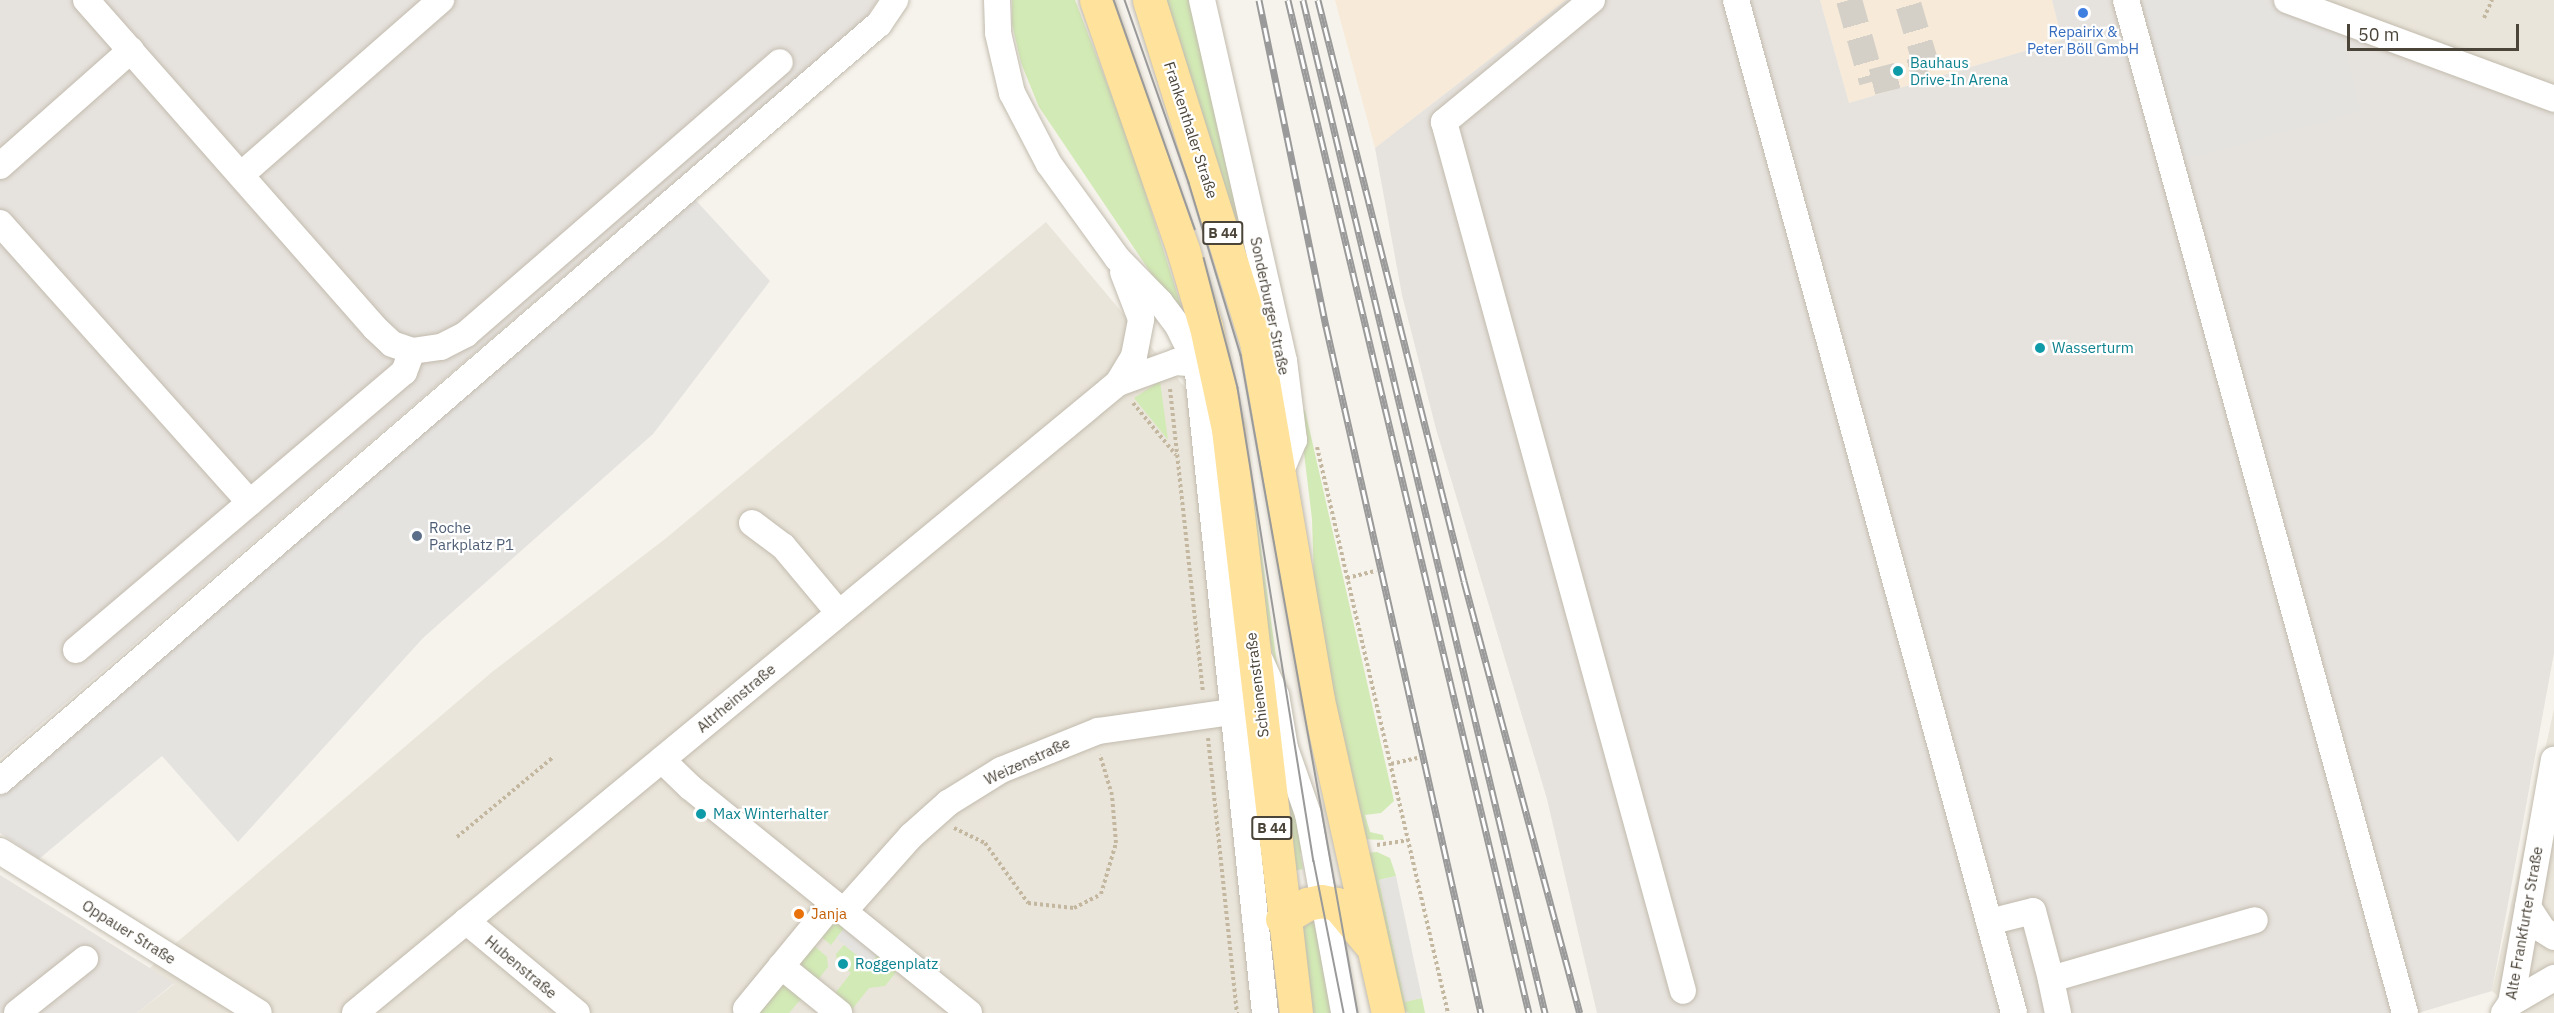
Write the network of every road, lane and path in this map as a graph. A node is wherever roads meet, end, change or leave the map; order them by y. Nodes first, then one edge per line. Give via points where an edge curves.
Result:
1 (86, 0) edge
2 (441, 0) edge
3 (895, 0) edge
4 (997, 0) edge
5 (1096, 0) edge
6 (1149, 0) edge
7 (1202, 0) edge
8 (1592, 0) edge
9 (1736, 0) edge
10 (2126, 0) edge
11 (2287, 0) edge
12 (2492, 0) edge
13 (2484, 18) dead end
14 (130, 50) junction
15 (780, 62) dead end
16 (2554, 99) edge
17 (0, 166) edge
18 (241, 175) junction
19 (0, 223) edge
20 (1117, 258) junction
21 (412, 351) junction
22 (1165, 364) junction
23 (1197, 364) junction
24 (1118, 383) junction
25 (1228, 429) junction
26 (1315, 441) dead end
27 (1177, 456) junction
28 (1281, 470) junction
29 (250, 503) junction
30 (752, 523) dead end
31 (1376, 571) dead end
32 (1347, 578) junction
33 (839, 613) junction
34 (1252, 643) junction
35 (76, 650) dead end
36 (1245, 710) junction
37 (1205, 715) junction
38 (1098, 731) junction
39 (552, 758) dead end
40 (1417, 758) dead end
41 (662, 760) junction
42 (2554, 760) edge
43 (1391, 764) junction
44 (0, 781) edge
45 (932, 817) junction
46 (457, 837) dead end
47 (0, 851) edge
48 (1321, 901) junction
49 (838, 907) junction
50 (2528, 907) junction
51 (1282, 919) junction
52 (2255, 920) dead end
53 (466, 921) junction
54 (1989, 922) junction
55 (2554, 937) edge
56 (1374, 949) junction
57 (85, 959) dead end
58 (781, 966) junction
59 (2554, 978) edge
60 (2051, 979) junction
61 (1683, 991) dead end
62 (2508, 1008) edge
63 (746, 1009) dead end
64 (18, 1013) edge
65 (259, 1013) edge
66 (355, 1013) edge
67 (577, 1013) edge
68 (840, 1013) edge
69 (969, 1013) edge
70 (1237, 1013) edge
71 (1265, 1013) edge
72 (1296, 1013) edge
73 (1344, 1013) edge
74 (1388, 1013) edge
75 (1448, 1013) edge
76 (2014, 1013) edge
77 (2058, 1013) edge
78 (2405, 1013) edge

1 - 14 street
2 - 18 street
3 - 44 street via 879,24
4 - 20 street via 1005,68 1016,102 1049,164
5 - 25 main road, B 44 via 1183,250 1206,327
6 - 28 main road, Frankenthaler Straße / B 44 via 1256,341
7 - 28 street, Sonderburger Straße via 1284,361 1294,440
8 - 61 street via 1444,122
9 - 54 street
10 - 78 street
11 - 16 street
12 - 13 path
14 - 17 street
14 - 18 street
15 - 21 street via 466,334 441,347
18 - 21 street via 375,328 392,344
19 - 29 street
20 - 23 street, Schienenstraße via 1160,302 1178,326
20 - 24 street, Altrheinstraße via 1137,305 1139,328 1134,356
21 - 29 street via 404,372
22 - 23 street, Altrheinstraße
22 - 24 street, Altrheinstraße
22 - 27 path
23 - 25 street, Schienenstraße
23 - 36 street, Schienenstraße
24 - 27 path
24 - 33 street, Altrheinstraße
25 - 34 main road, Schienenstraße / B 44
26 - 32 path
27 - 37 path
28 - 56 main road, B 44 via 1318,700
29 - 35 street
30 - 33 street via 783,546
31 - 32 path
32 - 43 path
33 - 41 street, Altrheinstraße
34 - 36 main road, Schienenstraße / B 44
34 - 48 street via 1276,695 1285,748 1308,814
36 - 37 street, Weizenstraße
36 - 51 main road, Schienenstraße / B 44
36 - 71 street, Schienenstraße
37 - 38 street, Weizenstraße
37 - 70 path
38 - 45 street, Weizenstraße via 1001,770
38 - 45 path via 1101,765 1112,795 1116,843 1101,894 1074,908 1028,903 985,843
39 - 46 path
40 - 43 path
41 - 49 street via 690,788
41 - 53 street, Altrheinstraße
42 - 50 street, Alte Frankfurter Straße
43 - 75 path
45 - 49 street, Weizenstraße
47 - 65 street, Oppauer Straße
48 - 51 main road via 1307,904
48 - 56 main road, B 44 via 1337,904
48 - 73 street
49 - 58 street
49 - 69 street
50 - 55 street
50 - 62 street, Alte Frankfurter Straße
51 - 72 main road, Schienenstraße / B 44
52 - 60 street
53 - 66 street, Altrheinstraße
53 - 67 street, Hubenstraße
54 - 60 street via 2033,911
54 - 76 street
56 - 74 main road, B 44
57 - 64 street
58 - 63 street
58 - 68 street
59 - 62 street
60 - 77 street

